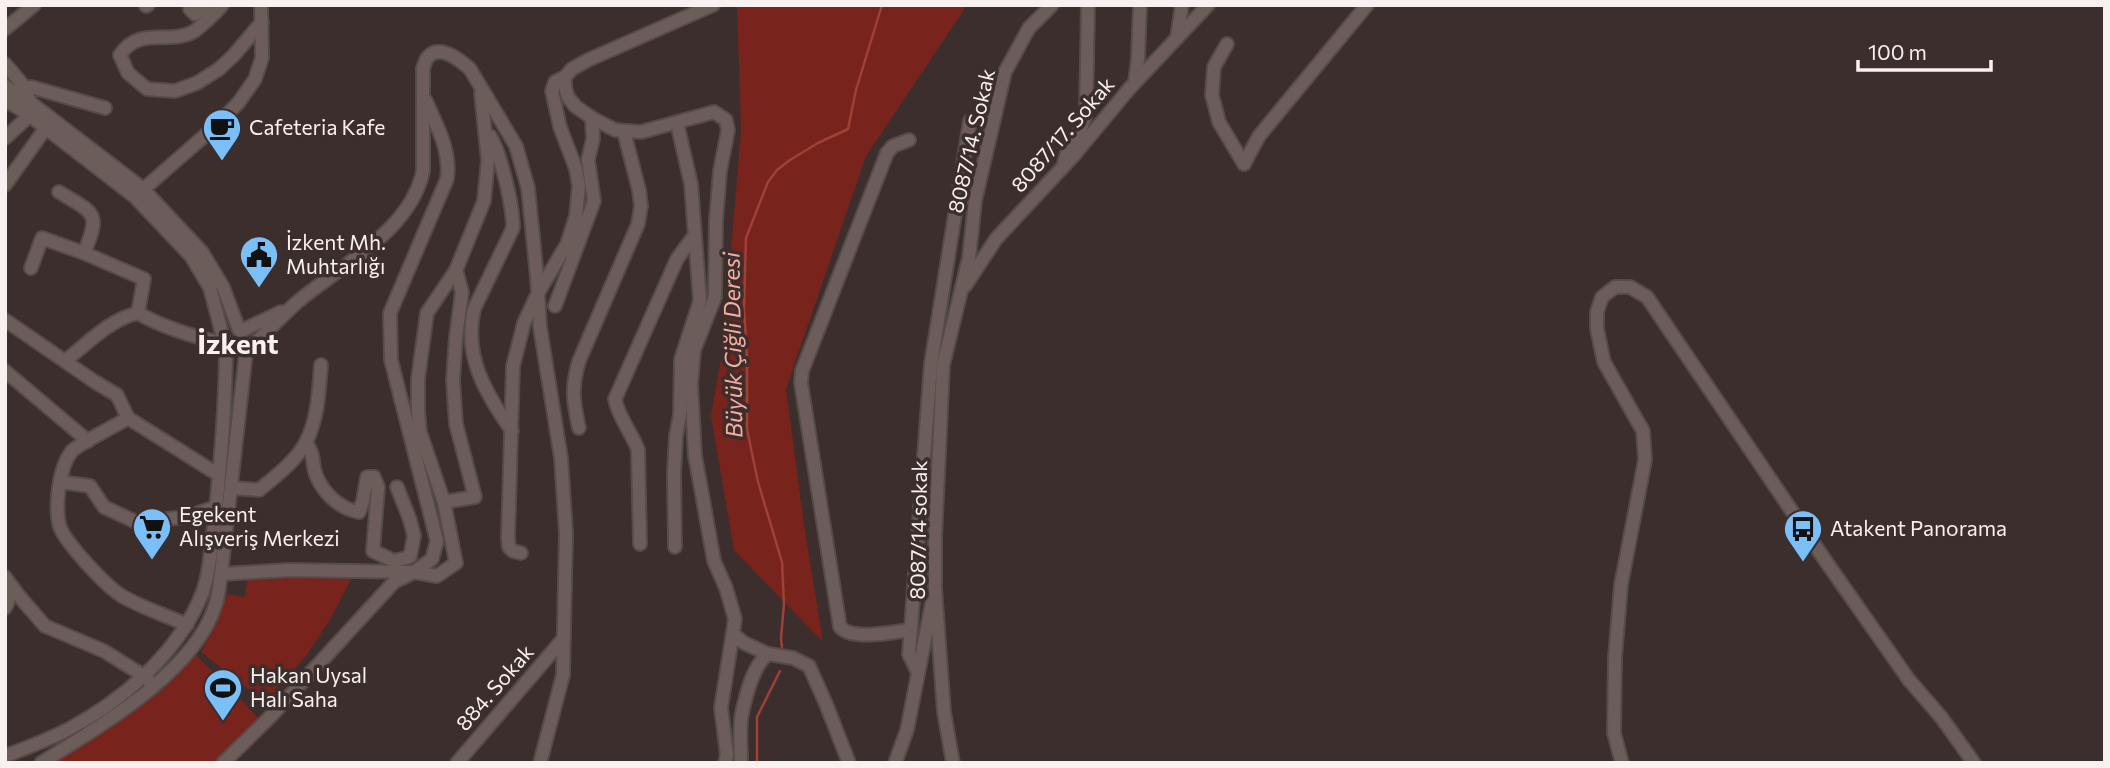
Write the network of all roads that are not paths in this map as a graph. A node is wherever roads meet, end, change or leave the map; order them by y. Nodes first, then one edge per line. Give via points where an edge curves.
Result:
1 (34, 5) edge
2 (192, 5) edge
3 (211, 5) edge
4 (222, 5) edge
5 (261, 5) edge
6 (713, 5) edge
7 (1052, 5) edge
8 (1088, 5) edge
9 (1140, 5) edge
10 (1182, 5) edge
11 (1208, 5) edge
12 (1367, 5) edge
13 (262, 22) junction
14 (5, 29) edge
15 (1177, 38) junction
16 (1227, 44) dead end
17 (5, 64) edge
18 (565, 77) junction
19 (1135, 83) junction
20 (5, 86) edge
21 (481, 89) junction
22 (424, 94) junction
23 (5, 100) edge
24 (27, 106) junction
25 (105, 108) dead end
26 (592, 118) junction
27 (970, 121) dead end
28 (677, 122) junction
29 (45, 129) junction
30 (486, 129) junction
31 (624, 132) junction
32 (5, 138) edge
33 (909, 141) dead end
34 (1063, 167) junction
35 (5, 185) edge
36 (59, 192) dead end
37 (139, 193) junction
38 (694, 236) junction
39 (84, 253) junction
40 (31, 268) dead end
41 (456, 270) junction
42 (538, 293) junction
43 (958, 298) junction
44 (296, 304) junction
45 (555, 306) dead end
46 (138, 313) junction
47 (5, 320) edge
48 (240, 331) junction
49 (223, 345) junction
50 (247, 351) junction
51 (65, 361) junction
52 (321, 365) dead end
53 (5, 371) edge
54 (128, 418) junction
55 (579, 428) dead end
56 (512, 431) junction
57 (88, 441) junction
58 (306, 443) junction
59 (219, 475) junction
60 (60, 482) junction
61 (397, 487) dead end
62 (232, 488) junction
63 (444, 502) junction
64 (216, 507) junction
65 (640, 544) dead end
66 (675, 547) dead end
67 (521, 553) dead end
68 (414, 572) junction
69 (221, 574) junction
70 (8, 581) edge
71 (935, 589) junction
72 (5, 608) edge
73 (187, 625) junction
74 (910, 630) junction
75 (733, 634) junction
76 (564, 638) junction
77 (768, 654) junction
78 (917, 671) junction
79 (145, 676) junction
80 (154, 687) junction
81 (5, 756) edge
82 (41, 763) edge
83 (223, 763) edge
84 (457, 763) edge
85 (540, 763) edge
86 (725, 763) edge
87 (741, 763) edge
88 (849, 763) edge
89 (895, 763) edge
90 (953, 763) edge
91 (1622, 763) edge
92 (1974, 763) edge

1 - 14 street
2 - 3 street via 195,14
4 - 13 street via 194,32 126,46 120,55 128,73 148,89 175,91 197,83 234,55
5 - 13 street
6 - 18 street via 588,60
7 - 43 street, 8087/14. Sokak via 1029,29 1005,72
8 - 34 street via 1086,113
9 - 19 street
10 - 15 street
11 - 15 street, 8087/17. Sokak
12 - 16 street via 1259,136 1244,164 1219,122 1212,95 1214,66
13 - 37 street via 262,58 239,102
15 - 19 street, 8087/17. Sokak
17 - 24 street via 22,84
18 - 26 street via 568,97
18 - 42 street via 555,82 552,91 576,169 576,216 567,244
19 - 34 street, 8087/17. Sokak
20 - 24 street
21 - 22 street via 459,59 440,53 428,57 423,68
21 - 30 street
21 - 42 street via 516,146 528,188
22 - 44 street via 423,171 413,200 371,246
22 - 68 street via 447,149 447,179 390,313 391,360 437,541 432,559
23 - 24 street
24 - 25 street via 31,87
24 - 29 street
24 - 32 street
24 - 37 street
26 - 31 street
26 - 45 street via 588,160 594,201
27 - 74 street via 931,364
28 - 31 street
28 - 38 street via 691,184
28 - 75 street via 714,112 726,120 716,220 715,296 694,350 691,384 695,456 715,561 735,619
29 - 35 street
29 - 37 street
30 - 41 street via 484,201
30 - 56 street via 499,158 513,228 474,309 472,345 479,376
31 - 55 street via 641,206 638,224 579,361 573,393
33 - 74 street via 887,153 801,383 840,627 858,635
34 - 43 street, 8087/17. Sokak via 996,239
36 - 39 street via 93,217 94,228
37 - 48 street via 202,252 223,287
37 - 49 street via 191,256 210,288
38 - 65 street via 677,259 615,399 638,450
38 - 66 street via 700,301 681,359
39 - 40 street via 42,238
39 - 46 street via 144,279
41 - 63 street via 427,313 418,379 420,432
41 - 63 street via 462,292 453,380 456,424 475,497
42 - 56 street via 520,334 513,366
42 - 76 street via 561,458 566,533
43 - 71 street, 8087/14 sokak via 943,365
44 - 48 street
44 - 50 street
46 - 49 street via 158,325
46 - 51 street via 112,324
47 - 51 street
48 - 49 street via 231,330
48 - 50 street via 248,337
49 - 50 street via 234,357
49 - 59 street
50 - 62 street
51 - 54 street via 117,395
52 - 58 street
53 - 57 street
54 - 57 street
54 - 59 street
56 - 67 street via 508,538 509,547
57 - 60 street via 73,450
58 - 61 street via 316,475 339,506 359,512 367,477 374,477 378,487 373,551 394,561 410,557 414,536
58 - 62 street via 259,490
59 - 64 street
60 - 64 street via 90,486 104,507 136,522 186,517
60 - 73 street via 59,525 75,550 121,596
62 - 69 street
63 - 68 street via 456,563 437,576
64 - 73 street via 207,575
68 - 69 street
68 - 83 street via 394,582
69 - 80 street via 205,629
70 - 72 street
70 - 79 street via 45,626 104,651
71 - 78 street
71 - 90 street, 8087/14 sokak via 944,712
73 - 79 street
74 - 78 street via 909,654
75 - 77 street
75 - 86 street via 721,708
76 - 84 street, 884. Sokak
76 - 85 street via 562,675
77 - 87 street via 751,684 742,715
77 - 88 street via 793,658 809,667
78 - 89 street via 907,730
79 - 80 street
79 - 81 street via 69,729
80 - 82 street
91 - 92 street via 1614,733 1616,645 1621,584 1645,460 1643,431 1604,362 1597,329 1602,297 1615,287 1630,287 1647,297 1886,648

